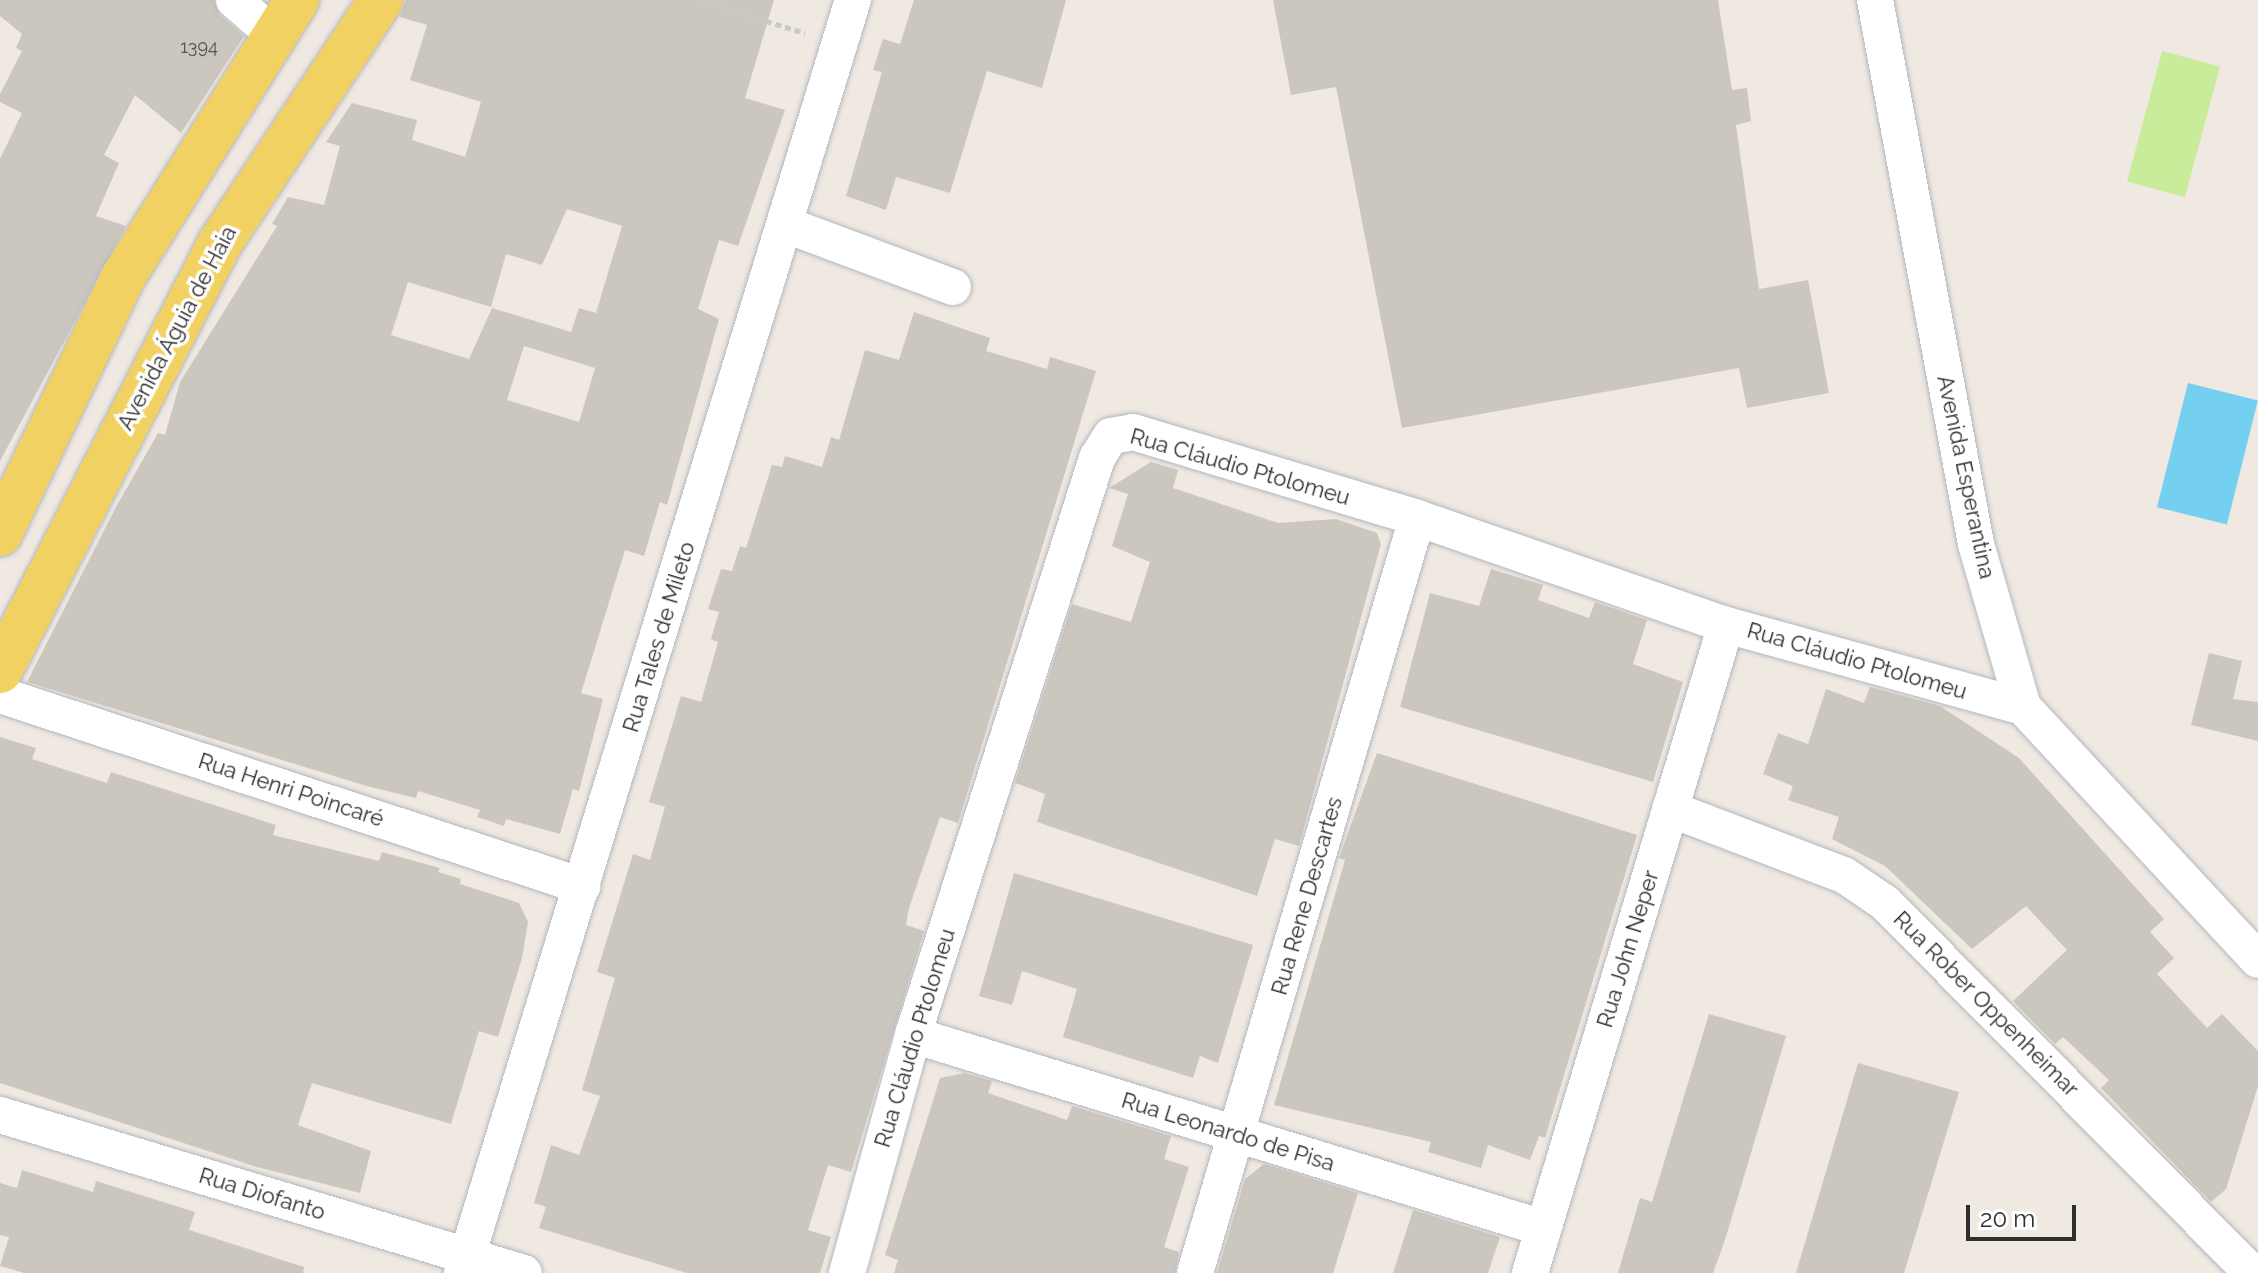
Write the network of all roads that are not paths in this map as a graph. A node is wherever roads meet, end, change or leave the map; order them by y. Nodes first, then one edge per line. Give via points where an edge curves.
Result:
1 (234, 0) edge
2 (381, 0) edge
3 (853, 0) edge
4 (1875, 0) edge
5 (285, 17) edge
6 (786, 225) junction
7 (953, 287) dead end
8 (1417, 518) junction
9 (0, 534) edge
10 (1726, 625) junction
11 (0, 671) edge
12 (0, 695) edge
13 (2023, 707) junction
14 (1670, 809) junction
15 (582, 886) junction
16 (2258, 960) edge
17 (913, 1035) junction
18 (0, 1115) edge
19 (1236, 1135) junction
20 (1543, 1228) junction
21 (465, 1265) edge
22 (524, 1273) edge
23 (847, 1273) edge
24 (1195, 1273) edge
25 (1530, 1273) edge
26 (2252, 1273) edge

1 - 5 street
2 - 11 main road, Avenida Águia de Haia via 218,246
3 - 6 street, Rua Tales de Mileto
4 - 13 street, Avenida Esperantina via 1976,544
5 - 9 main road via 122,279
6 - 7 street
6 - 15 street, Rua Tales de Mileto
8 - 10 street, Rua Cláudio Ptolomeu
8 - 17 street, Rua Cláudio Ptolomeu via 1133,432 1111,436 1097,458
8 - 19 street, Rua Rene Descartes
10 - 13 street, Rua Cláudio Ptolomeu
10 - 14 street, Rua John Neper
12 - 15 street, Rua Henri Poincaré
13 - 16 street, Avenida Esperantina
14 - 20 street, Rua John Neper
14 - 26 street, Rua Rober Oppenheimar via 1844,875 1885,903
15 - 21 street, Rua Tales de Mileto
17 - 19 street, Rua Leonardo de Pisa
17 - 23 street, Rua Cláudio Ptolomeu
18 - 21 street, Rua Diofanto
19 - 20 street, Rua Leonardo de Pisa
19 - 24 street, Rua Rene Descartes
20 - 25 street, Rua John Neper
21 - 22 street, Rua Diofanto

